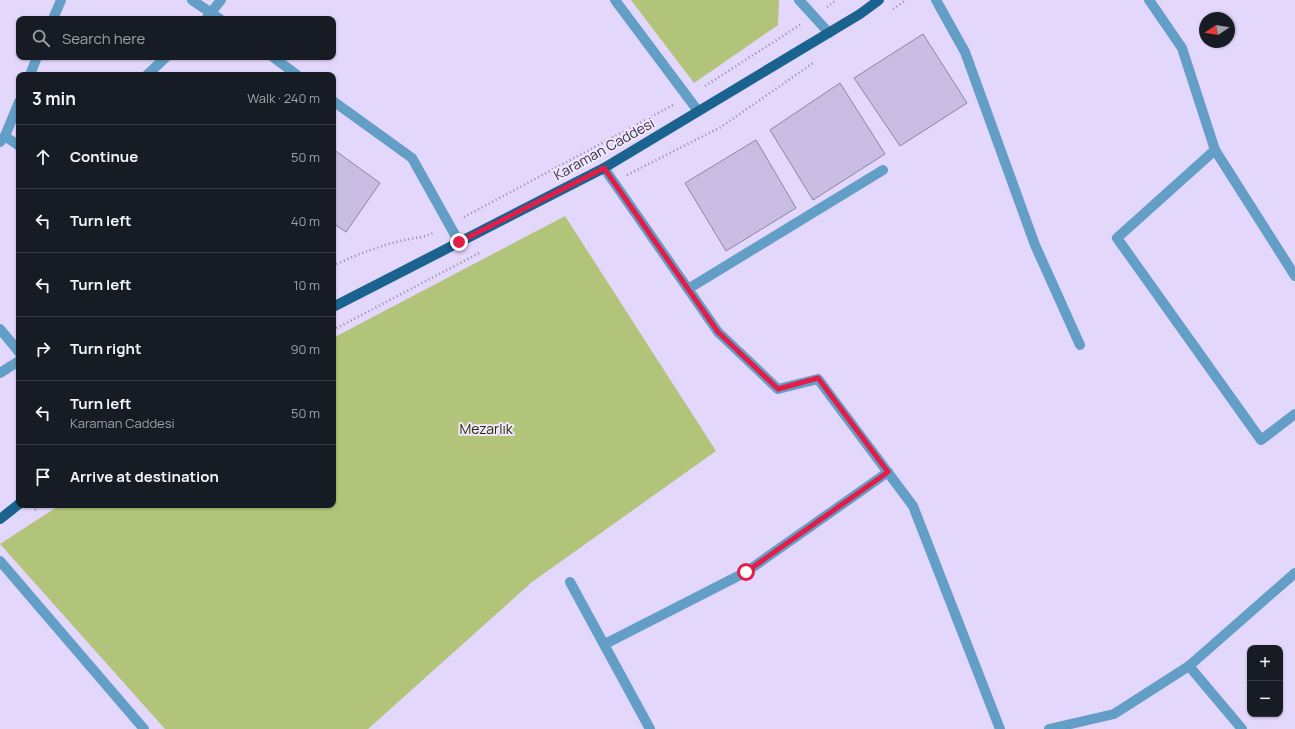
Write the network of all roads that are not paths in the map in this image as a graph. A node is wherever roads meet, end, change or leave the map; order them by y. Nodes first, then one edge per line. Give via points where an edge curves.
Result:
1 (61, 0) edge
2 (192, 0) edge
3 (221, 0) edge
4 (615, 0) edge
5 (799, 0) edge
6 (879, 0) edge
7 (936, 0) edge
8 (1149, 0) edge
9 (54, 16) edge
10 (212, 16) edge
11 (213, 16) edge
12 (829, 33) junction
13 (36, 60) edge
14 (163, 60) edge
15 (277, 60) edge
16 (31, 72) edge
17 (151, 72) edge
18 (293, 72) edge
19 (336, 103) edge
20 (698, 112) junction
21 (16, 120) edge
22 (2, 139) edge
23 (16, 145) edge
24 (1215, 150) junction
25 (604, 168) junction
26 (883, 170) dead end
27 (459, 242) junction
28 (1295, 276) edge
29 (688, 289) junction
30 (336, 305) edge
31 (0, 329) edge
32 (1080, 345) dead end
33 (16, 348) edge
34 (16, 363) edge
35 (0, 373) edge
36 (1295, 414) edge
37 (888, 472) junction
38 (16, 506) edge
39 (0, 519) edge
40 (0, 561) edge
41 (1295, 573) edge
42 (570, 582) dead end
43 (605, 644) junction
44 (1189, 666) junction
45 (144, 729) edge
46 (650, 729) edge
47 (1000, 729) edge
48 (1049, 729) edge
49 (1242, 729) edge

1 - 9 street
2 - 10 street
3 - 11 street
4 - 20 street
5 - 12 street
6 - 12 main road, Karaman Caddesi
7 - 32 street via 965,52 1035,245
8 - 24 street via 1182,48
12 - 20 main road, Karaman Caddesi
13 - 16 street
14 - 17 street
15 - 18 street
19 - 27 street via 412,158
20 - 25 main road, Karaman Caddesi
21 - 22 street
22 - 23 street
24 - 28 street
24 - 36 street via 1116,238 1261,440
25 - 27 main road, Karaman Caddesi
25 - 29 street
26 - 29 street
27 - 30 main road, Karaman Caddesi
29 - 37 street via 718,332 778,389 818,378
31 - 33 street
34 - 35 street
37 - 43 street via 746,572
37 - 47 street via 914,506
38 - 39 main road
40 - 45 street
41 - 44 street
42 - 43 street
43 - 46 street
44 - 48 street via 1114,714
44 - 49 street

